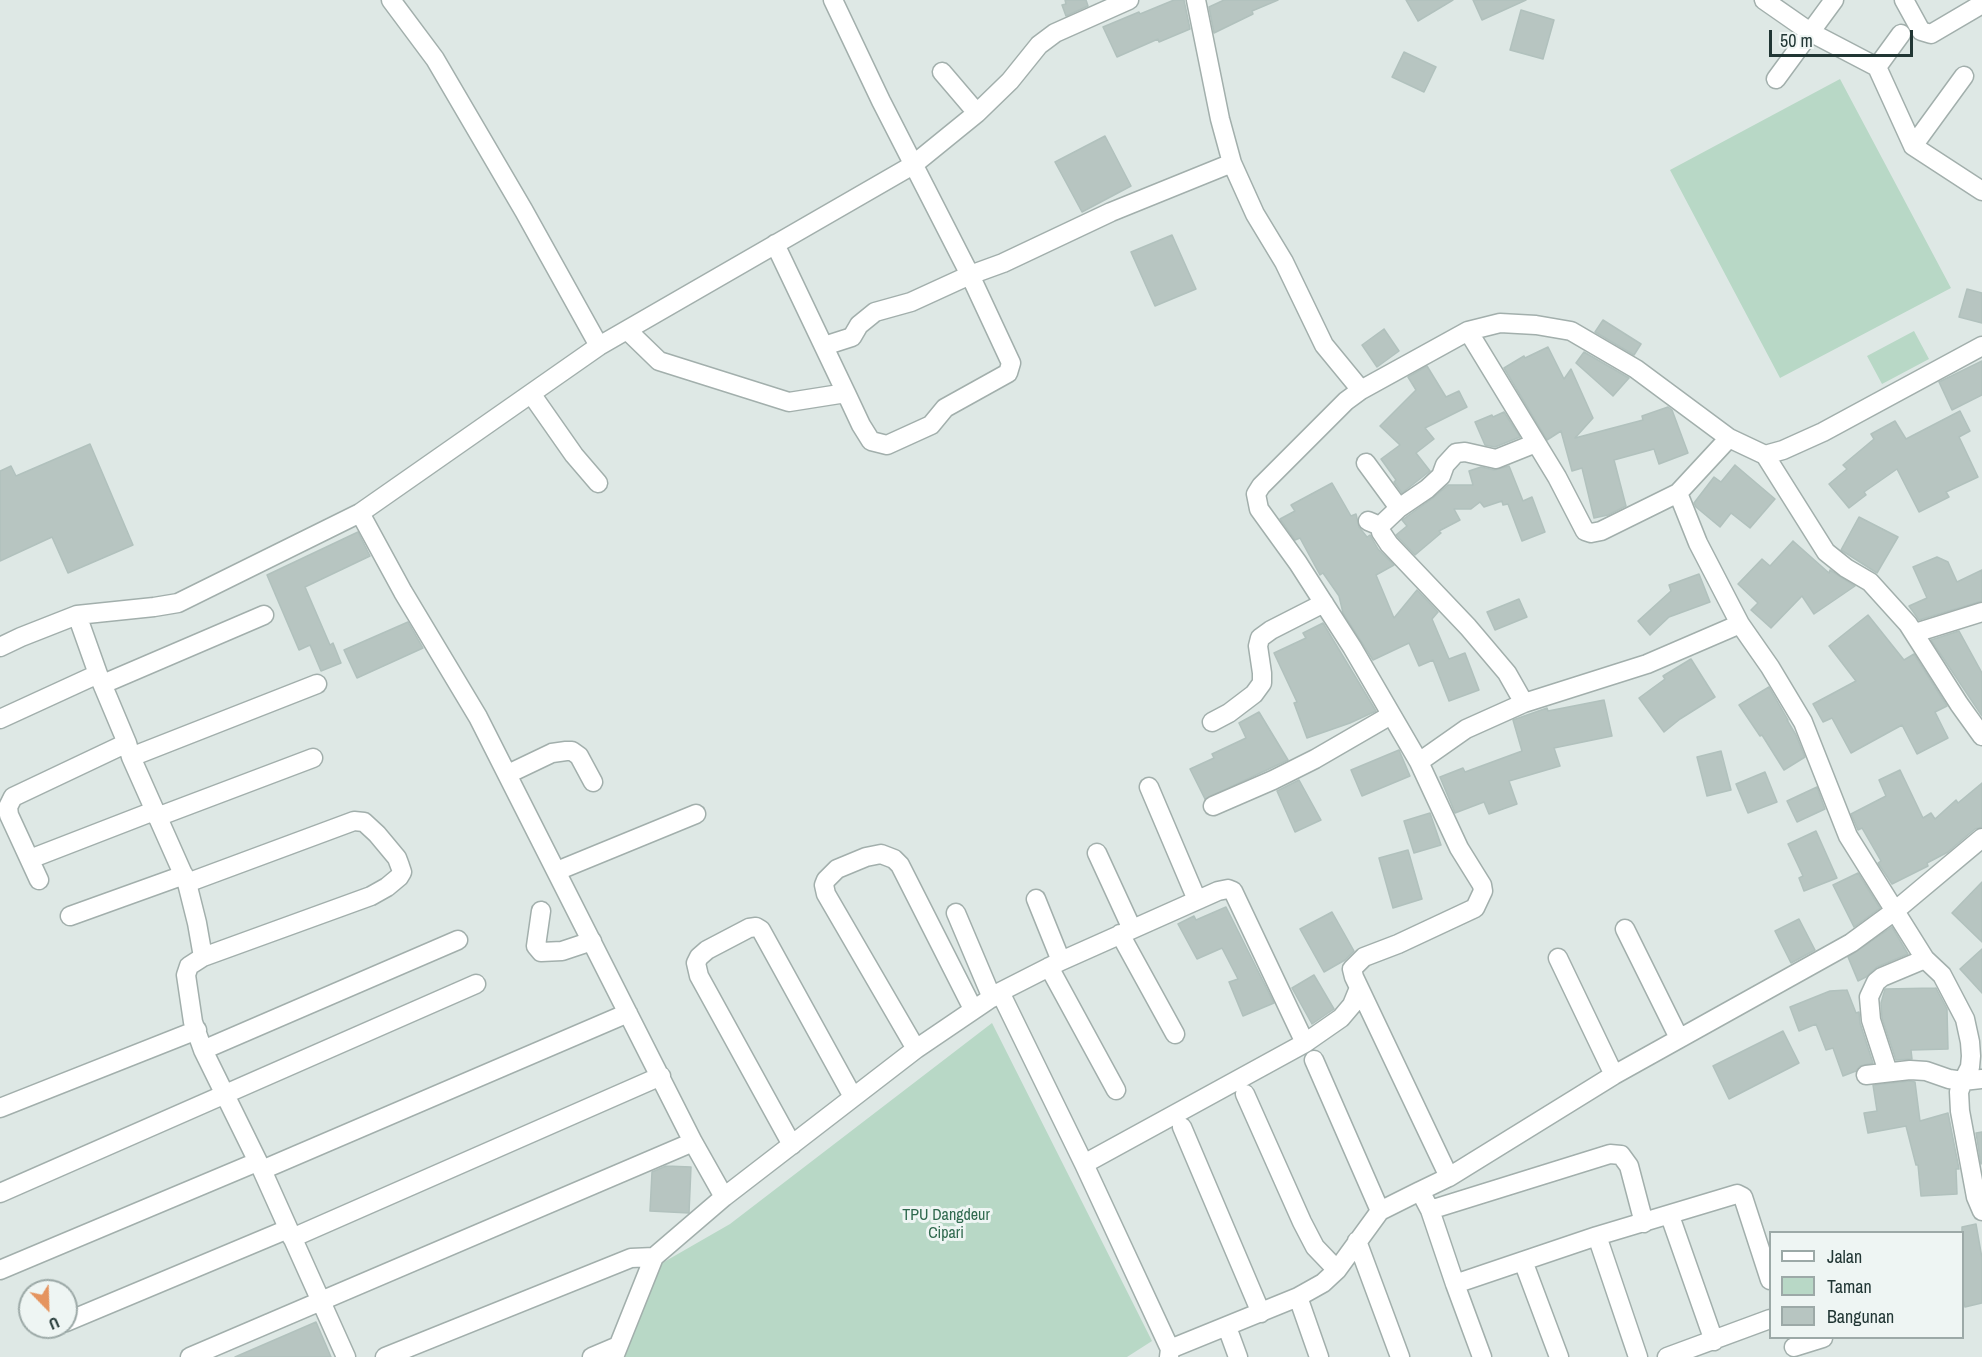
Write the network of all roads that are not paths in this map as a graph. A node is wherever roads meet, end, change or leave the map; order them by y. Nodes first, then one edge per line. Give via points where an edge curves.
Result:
1 (392, 0) edge
2 (833, 0) edge
3 (1130, 0) edge
4 (1196, 0) edge
5 (1764, 0) edge
6 (1834, 0) edge
7 (1904, 0) edge
8 (1980, 9) edge
9 (1810, 32) junction
10 (1901, 34) dead end
11 (1877, 67) junction
12 (942, 72) dead end
13 (1964, 76) dead end
14 (1776, 79) dead end
15 (977, 113) junction
16 (1913, 146) junction
17 (1232, 162) junction
18 (913, 165) junction
19 (1980, 184) edge
20 (775, 244) junction
21 (970, 275) junction
22 (627, 330) junction
23 (1467, 331) junction
24 (599, 346) junction
25 (824, 346) junction
26 (1982, 346) edge
27 (1361, 390) junction
28 (846, 393) junction
29 (532, 395) junction
30 (1729, 438) junction
31 (1536, 443) junction
32 (1764, 455) junction
33 (1366, 463) dead end
34 (598, 483) dead end
35 (1678, 493) junction
36 (1399, 508) junction
37 (360, 513) junction
38 (1324, 603) junction
39 (1982, 612) edge
40 (77, 615) junction
41 (264, 615) dead end
42 (1740, 624) junction
43 (1915, 633) junction
44 (0, 647) edge
45 (100, 679) junction
46 (317, 684) dead end
47 (1524, 703) junction
48 (1391, 715) junction
49 (0, 719) edge
50 (1212, 722) dead end
51 (1982, 736) edge
52 (129, 750) junction
53 (313, 758) dead end
54 (1419, 762) junction
55 (507, 774) junction
56 (593, 782) dead end
57 (1149, 787) dead end
58 (1213, 806) dead end
59 (156, 814) junction
60 (696, 814) dead end
61 (1982, 838) edge
62 (1097, 853) dead end
63 (30, 859) junction
64 (557, 871) junction
65 (185, 879) junction
66 (39, 880) dead end
67 (1036, 899) dead end
68 (1197, 900) junction
69 (1896, 910) junction
70 (541, 911) dead end
71 (956, 913) dead end
72 (70, 916) dead end
73 (1625, 929) dead end
74 (1126, 932) junction
75 (458, 940) dead end
76 (592, 941) junction
77 (203, 957) junction
78 (1558, 958) dead end
79 (1925, 959) junction
80 (1055, 964) junction
81 (476, 984) dead end
82 (1359, 987) junction
83 (996, 995) junction
84 (974, 1008) junction
85 (628, 1013) junction
86 (196, 1030) junction
87 (1175, 1034) dead end
88 (1679, 1038) junction
89 (1305, 1043) junction
90 (916, 1049) junction
91 (203, 1050) junction
92 (1314, 1060) dead end
93 (1888, 1072) junction
94 (1866, 1075) dead end
95 (660, 1076) junction
96 (1614, 1076) junction
97 (1982, 1079) edge
98 (1963, 1081) junction
99 (1116, 1090) dead end
100 (1245, 1094) dead end
101 (224, 1096) junction
102 (853, 1097) junction
103 (0, 1107) edge
104 (1182, 1127) dead end
105 (693, 1142) junction
106 (792, 1145) junction
107 (1084, 1164) junction
108 (259, 1166) junction
109 (1449, 1177) junction
110 (1420, 1191) junction
111 (0, 1194) edge
112 (724, 1197) junction
113 (1430, 1210) junction
114 (1380, 1211) junction
115 (1982, 1211) edge
116 (1670, 1216) junction
117 (1644, 1223) junction
118 (290, 1233) junction
119 (1597, 1236) junction
120 (1357, 1241) junction
121 (654, 1257) junction
122 (1523, 1261) junction
123 (0, 1270) edge
124 (1337, 1270) junction
125 (1769, 1273) edge
126 (1455, 1284) junction
127 (1298, 1297) junction
128 (321, 1302) junction
129 (1261, 1312) junction
130 (78, 1319) edge
131 (1769, 1319) edge
132 (1227, 1328) junction
133 (1820, 1339) edge
134 (1714, 1341) junction
135 (1794, 1347) edge
136 (616, 1352) edge
137 (1169, 1353) edge
138 (190, 1357) edge
139 (346, 1357) edge
140 (385, 1357) edge
141 (592, 1357) edge
142 (1238, 1357) edge
143 (1319, 1357) edge
144 (1400, 1357) edge
145 (1482, 1357) edge
146 (1559, 1357) edge
147 (1638, 1357) edge
148 (1667, 1357) edge

1 - 24 street via 435,59
2 - 18 street
3 - 15 street via 1054,33
4 - 17 street
5 - 9 street
6 - 9 street
7 - 8 street via 1921,31 1931,34
9 - 11 street
9 - 14 street
10 - 11 street
11 - 16 street
12 - 15 street
13 - 16 street
15 - 18 street
16 - 19 street
17 - 21 street
17 - 27 street via 1324,345
18 - 20 street
18 - 21 street
20 - 22 street
20 - 25 street
21 - 25 street via 911,302 875,312 852,337
21 - 28 street via 1011,363 1008,373 945,408 931,425 887,445 871,441
22 - 24 street
22 - 28 street via 659,361 789,402
23 - 27 street
23 - 30 street via 1500,323 1571,331 1636,369
23 - 31 street
24 - 29 street
25 - 28 street
26 - 32 street via 1823,432
27 - 38 street via 1256,494 1259,508
29 - 34 street
29 - 37 street
30 - 32 street
30 - 35 street
31 - 35 street via 1585,531 1601,531
31 - 36 street via 1496,459 1456,453 1441,476
32 - 43 street via 1826,552 1870,582
33 - 36 street
35 - 42 street via 1698,543
36 - 47 street via 1374,523 1507,673
37 - 40 street via 178,603
37 - 55 street
38 - 48 street
38 - 50 street via 1260,638 1262,683 1254,694
39 - 43 street
40 - 44 street
40 - 45 street
41 - 45 street
42 - 47 street via 1647,664
42 - 69 street via 1803,722 1848,836
43 - 51 street
45 - 49 street
45 - 52 street
46 - 52 street
47 - 54 street via 1466,729
48 - 54 street
48 - 58 street via 1315,759
52 - 59 street
52 - 63 street via 13,797 9,815
53 - 59 street
54 - 82 street via 1483,891 1475,908 1364,957 1352,969
55 - 56 street via 552,753 572,751
55 - 64 street
57 - 68 street
59 - 63 street
59 - 65 street
60 - 64 street
61 - 69 street
62 - 74 street
63 - 66 street
64 - 76 street
65 - 72 street
65 - 77 street
65 - 77 street via 354,821 364,822 377,834 397,858 402,872 371,896
67 - 80 street
68 - 74 street
68 - 89 street via 1218,891 1233,891
69 - 79 street
69 - 88 street via 1851,943
70 - 76 street via 536,946 542,952 562,951
71 - 83 street
73 - 88 street
74 - 80 street
74 - 87 street
75 - 91 street
76 - 85 street
77 - 86 street via 189,966 186,975
78 - 96 street
79 - 93 street via 1882,977 1869,997 1871,1020
79 - 98 street via 1942,975 1965,1019 1971,1056
80 - 83 street
80 - 99 street
81 - 101 street
82 - 89 street via 1353,1005 1341,1018
82 - 109 street
83 - 84 street
83 - 107 street
84 - 90 street
84 - 90 street via 894,859 881,854 837,869 826,880 826,894
85 - 95 street
85 - 108 street
86 - 91 street
86 - 103 street
88 - 96 street
89 - 107 street
90 - 102 street
91 - 101 street
92 - 114 street
93 - 94 street
93 - 98 street via 1926,1071
95 - 105 street
95 - 118 street
96 - 109 street
97 - 98 street
98 - 115 street via 1960,1111
100 - 124 street via 1315,1248
101 - 108 street
101 - 111 street
102 - 106 street
102 - 106 street via 761,930 749,928 707,950 696,963 699,976
104 - 129 street
105 - 112 street
105 - 128 street
106 - 112 street
107 - 137 street
108 - 118 street
108 - 123 street
109 - 110 street
110 - 113 street
110 - 114 street
112 - 121 street
113 - 117 street via 1610,1154 1621,1155 1629,1166
113 - 126 street
114 - 120 street
116 - 117 street
116 - 125 street via 1737,1194 1743,1197
116 - 134 street
117 - 119 street
118 - 128 street
118 - 130 street
119 - 122 street
119 - 147 street
120 - 124 street
120 - 144 street
121 - 136 street
121 - 140 street via 632,1258
122 - 126 street
122 - 146 street
124 - 127 street
126 - 145 street
127 - 129 street
127 - 143 street
128 - 138 street
128 - 139 street
129 - 132 street
131 - 134 street
132 - 137 street
132 - 142 street
133 - 135 street
134 - 148 street
136 - 141 street

